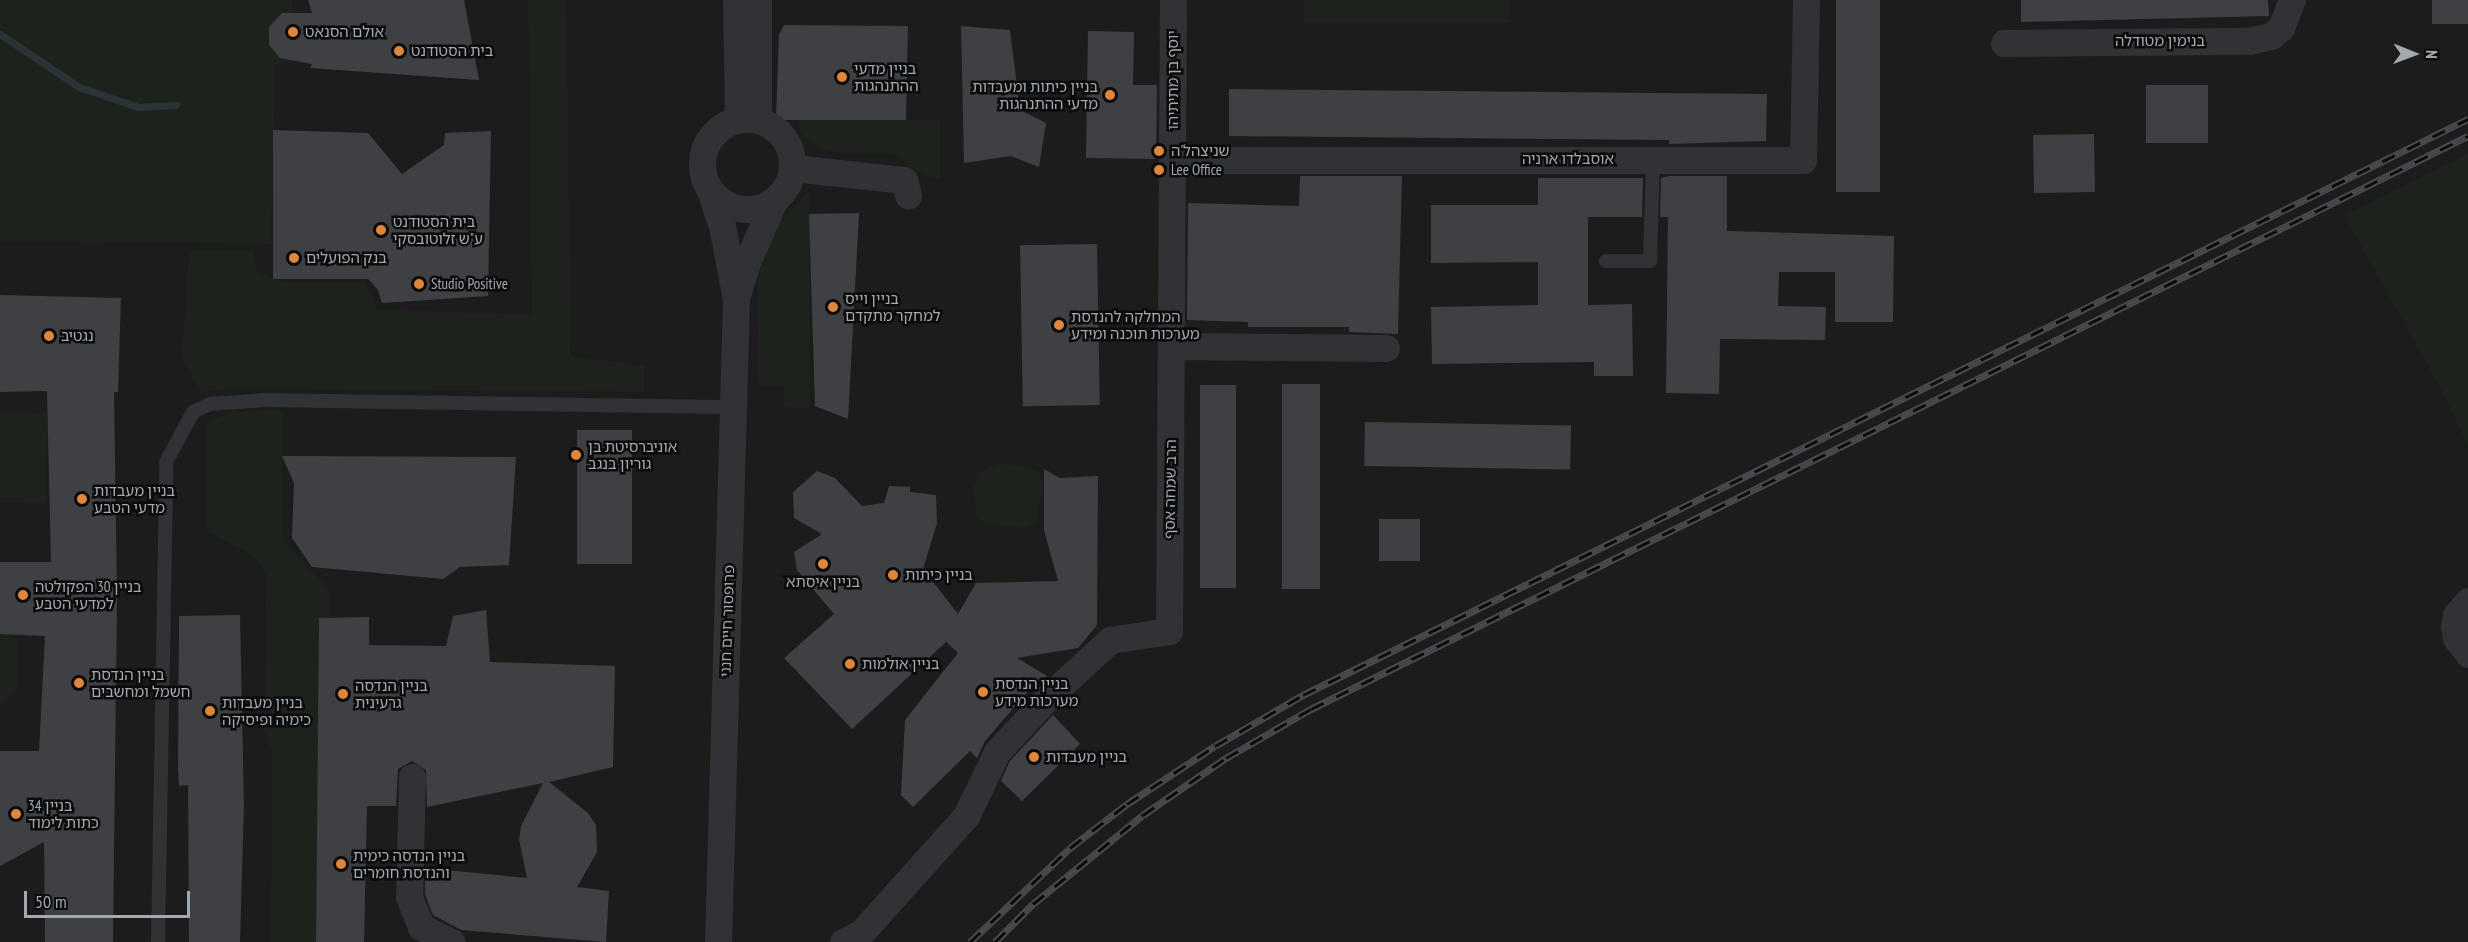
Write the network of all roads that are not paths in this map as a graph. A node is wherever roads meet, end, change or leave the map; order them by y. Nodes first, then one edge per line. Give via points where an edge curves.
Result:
1 (736, 0) edge
2 (758, 0) edge
3 (1173, 0) edge
4 (1806, 0) edge
5 (2292, 0) edge
6 (2004, 43) dead end
7 (748, 119) junction
8 (1653, 159) junction
9 (1173, 160) junction
10 (793, 168) junction
11 (711, 193) junction
12 (908, 195) dead end
13 (774, 201) junction
14 (1606, 261) dead end
15 (736, 299) junction
16 (1171, 346) junction
17 (1386, 348) dead end
18 (734, 407) junction
19 (2468, 601) edge
20 (2468, 654) edge
21 (412, 777) dead end
22 (158, 942) edge
23 (452, 942) edge
24 (718, 942) edge
25 (843, 942) edge

1 - 7 street
2 - 7 street
3 - 9 street, יוסף בן מתיתיהו
4 - 8 street, אוסבלדו ארניה via 1803,160
5 - 6 street, בנימין מטודלה via 2282,28 2271,36 2249,41
7 - 10 street via 784,138
7 - 11 street via 711,135 703,149 703,179
8 - 9 street, אוסבלדו ארניה
8 - 14 lane via 1650,261
9 - 16 street, הרב שמחה אסף
10 - 12 street via 896,178 904,180
10 - 13 street via 785,189
11 - 13 street via 729,207 744,210
11 - 15 street, פרופסור חיים חנני via 722,226
13 - 15 street, פרופסור חיים חנני via 747,262
15 - 18 street, פרופסור חיים חנני
16 - 17 street
16 - 25 street, הרב שמחה אסף via 1169,631 1110,640 1047,698 997,752 966,816 861,933
18 - 22 lane via 266,400 210,404 193,412 166,462
18 - 24 street, פרופסור חיים חנני
19 - 20 street via 2456,615 2454,626 2456,638
21 - 23 street via 409,897 422,927

